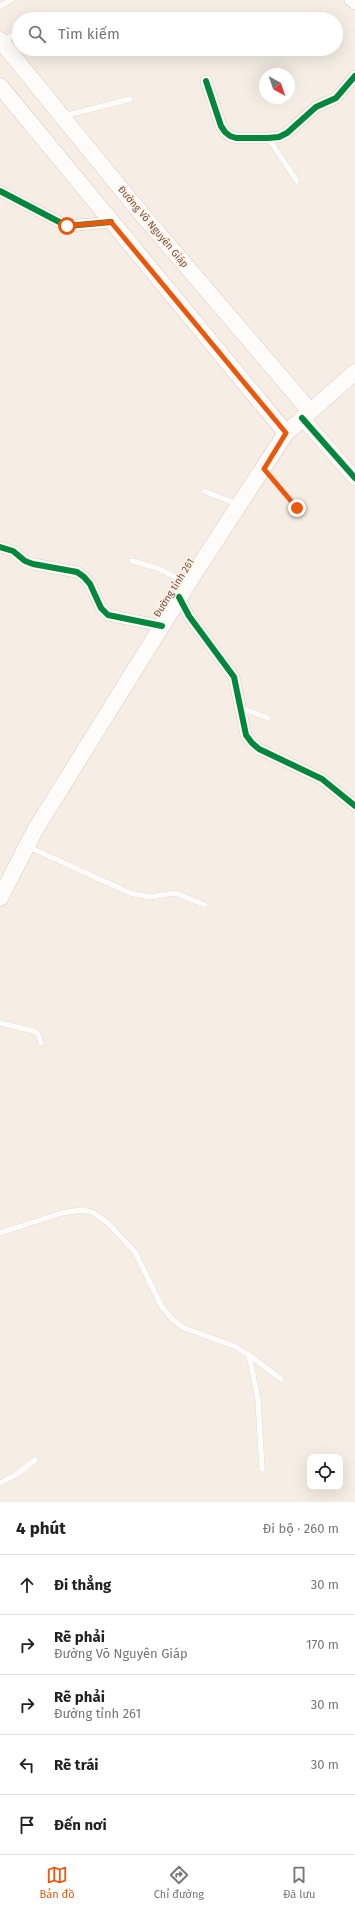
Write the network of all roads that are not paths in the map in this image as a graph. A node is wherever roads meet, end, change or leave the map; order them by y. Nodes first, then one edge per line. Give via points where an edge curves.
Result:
1 (11, 0) edge
2 (350, 0) edge
3 (355, 4) edge
4 (0, 6) edge
5 (12, 36) edge
6 (1, 41) edge
7 (12, 55) edge
8 (13, 56) edge
9 (355, 76) edge
10 (206, 81) dead end
11 (0, 86) edge
12 (130, 99) dead end
13 (62, 116) junction
14 (268, 138) junction
15 (297, 181) dead end
16 (0, 191) edge
17 (111, 222) junction
18 (355, 372) edge
19 (306, 414) junction
20 (286, 433) junction
21 (264, 469) junction
22 (355, 478) edge
23 (204, 491) dead end
24 (240, 504) junction
25 (297, 508) dead end
26 (0, 547) edge
27 (132, 562) dead end
28 (189, 583) junction
29 (180, 597) junction
30 (162, 626) junction
31 (241, 708) junction
32 (268, 718) dead end
33 (355, 806) edge
34 (26, 846) junction
35 (0, 898) edge
36 (205, 905) dead end
37 (0, 1023) edge
38 (41, 1043) dead end
39 (0, 1233) edge
40 (249, 1354) junction
41 (281, 1379) dead end
42 (35, 1460) dead end
43 (262, 1469) dead end
44 (0, 1483) edge

1 - 4 lane
2 - 3 street
5 - 6 lane
6 - 7 main road, Đường Võ Nguyên Giáp
8 - 13 main road, Đường Võ Nguyên Giáp
9 - 14 street via 336,98 316,107 287,133
10 - 14 street via 220,126 225,132 236,138
11 - 17 main road
12 - 13 lane
13 - 19 main road, Đường Võ Nguyên Giáp
14 - 15 lane
16 - 17 street via 67,226
17 - 20 main road
18 - 19 main road, Đường tỉnh 261
19 - 20 main road, Đường tỉnh 261
19 - 22 street
20 - 21 main road, Đường tỉnh 261
21 - 24 main road, Đường tỉnh 261
21 - 25 lane
23 - 24 lane
24 - 28 main road, Đường tỉnh 261
26 - 30 street via 13,550 25,561 77,572 90,584 101,608 108,615
27 - 28 lane via 157,568
28 - 29 main road, Đường tỉnh 261
29 - 30 main road, Đường tỉnh 261
29 - 31 street via 190,616 234,677
30 - 34 main road, Đường tỉnh 261
31 - 32 lane
31 - 33 street via 246,735 252,744 322,779
34 - 35 main road, Đường tỉnh 261
34 - 36 lane via 130,893 150,897 176,893
37 - 38 lane via 34,1031
39 - 40 lane via 62,1213 81,1210 92,1212 108,1223 135,1252 162,1307 172,1319 184,1328
40 - 41 lane
40 - 43 lane via 258,1399
42 - 44 lane

